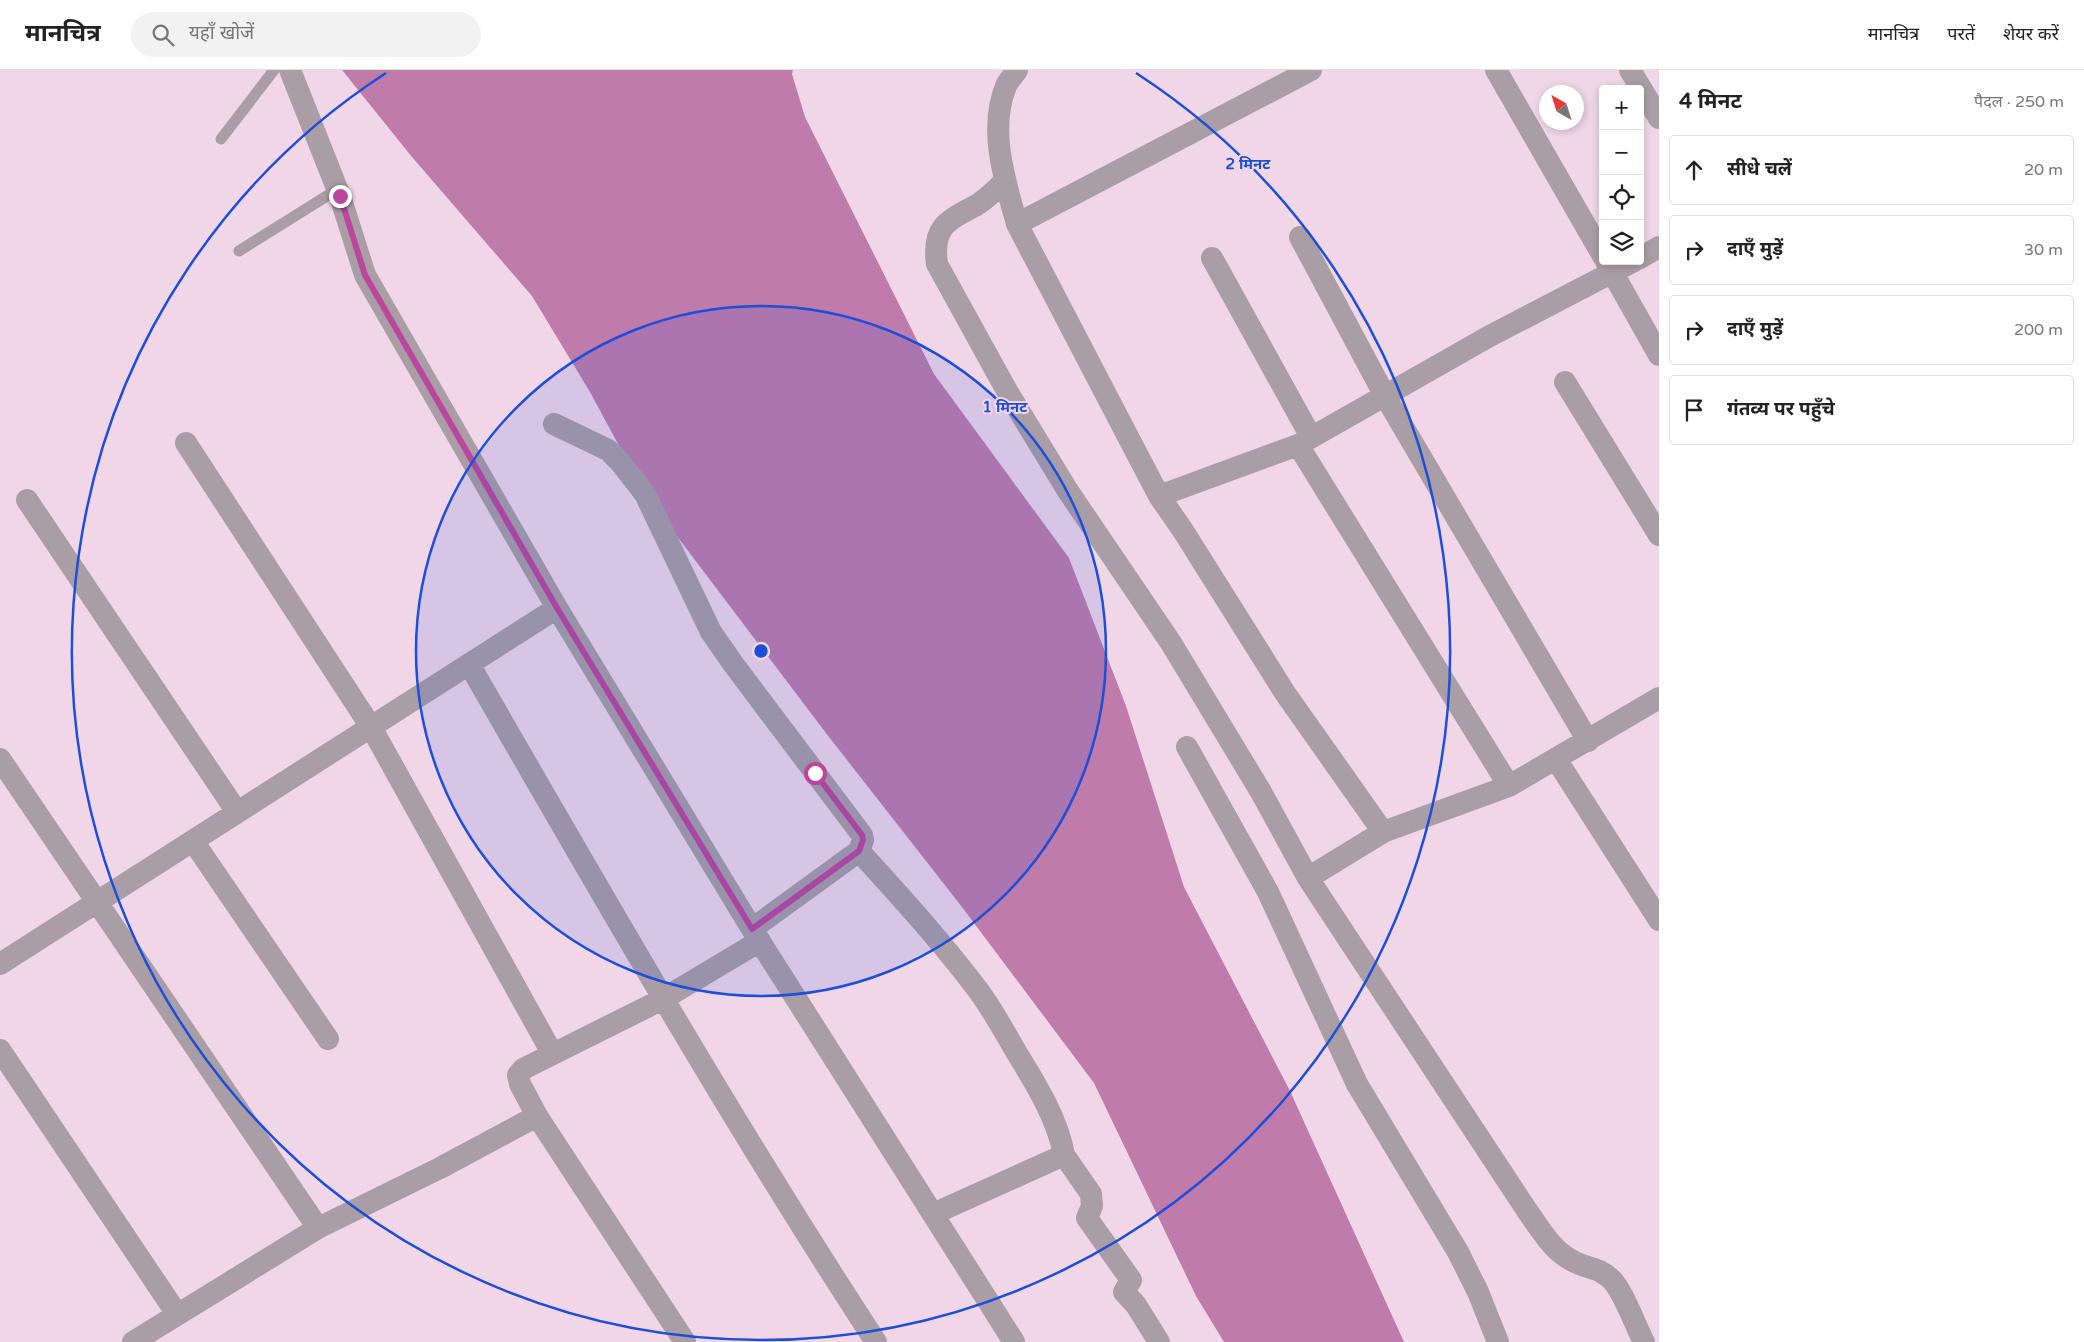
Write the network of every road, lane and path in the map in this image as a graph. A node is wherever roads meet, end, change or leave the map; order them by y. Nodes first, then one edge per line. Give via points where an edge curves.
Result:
1 (274, 70) edge
2 (290, 70) edge
3 (1017, 70) edge
4 (1311, 70) edge
5 (1496, 70) edge
6 (1630, 70) edge
7 (1659, 118) edge
8 (220, 139) dead end
9 (1005, 181) junction
10 (338, 189) junction
11 (1017, 224) junction
12 (1300, 236) dead end
13 (1659, 247) edge
14 (1599, 250) edge
15 (238, 251) dead end
16 (1644, 256) edge
17 (1212, 258) dead end
18 (1605, 265) edge
19 (1608, 265) edge
20 (1659, 355) edge
21 (1565, 382) dead end
22 (1385, 396) junction
23 (554, 424) dead end
24 (1305, 441) junction
25 (186, 443) dead end
26 (1159, 496) junction
27 (27, 500) dead end
28 (1659, 535) edge
29 (557, 608) junction
30 (469, 664) junction
31 (1659, 698) edge
32 (371, 727) junction
33 (1588, 740) junction
34 (1187, 746) dead end
35 (0, 759) edge
36 (1556, 759) junction
37 (1509, 786) junction
38 (237, 812) junction
39 (1383, 832) junction
40 (193, 841) junction
41 (859, 851) junction
42 (1308, 878) junction
43 (96, 903) junction
44 (1659, 920) edge
45 (756, 935) junction
46 (0, 964) edge
47 (663, 999) junction
48 (328, 1039) dead end
49 (0, 1050) edge
50 (552, 1053) junction
51 (537, 1116) junction
52 (1064, 1155) junction
53 (932, 1214) junction
54 (318, 1228) junction
55 (177, 1314) junction
56 (133, 1342) edge
57 (685, 1342) edge
58 (876, 1342) edge
59 (1014, 1342) edge
60 (1159, 1342) edge
61 (1498, 1342) edge
62 (1644, 1342) edge

1 - 8 lane
2 - 10 street
3 - 9 street via 1006,86 998,126
4 - 11 street
5 - 14 street
6 - 7 street
9 - 11 street
9 - 42 street via 976,205 944,224 935,246 937,264 1007,392 1068,491 1171,643
10 - 15 lane
10 - 29 street via 365,275
11 - 26 street
12 - 22 street
13 - 16 street
17 - 24 street
18 - 22 street
19 - 20 street
21 - 28 street
22 - 24 street
22 - 33 street
23 - 41 street via 608,450 645,494 711,632 862,835
24 - 26 street
24 - 37 street
25 - 32 street
26 - 39 street via 1285,692
27 - 38 street
29 - 30 street
29 - 45 street
30 - 32 street
30 - 47 street
31 - 33 street
32 - 38 street
32 - 50 street
33 - 36 street
34 - 61 street via 1268,892 1357,1084 1458,1252
35 - 43 street
36 - 37 street
36 - 44 street
37 - 39 street
38 - 40 street
39 - 42 street
40 - 43 street
40 - 48 street
41 - 45 street
41 - 52 street via 932,931 980,992 1032,1076
42 - 62 street via 1538,1226 1563,1255 1573,1262 1598,1268 1614,1281
43 - 46 street
43 - 54 street
45 - 47 street
45 - 53 street
47 - 50 street
47 - 58 street via 805,1233
49 - 55 street
50 - 51 street via 518,1075
51 - 54 street
51 - 57 street
52 - 53 street
52 - 60 street via 1091,1194 1092,1206 1087,1218 1130,1280 1124,1292
53 - 59 street
54 - 55 street
55 - 56 street

